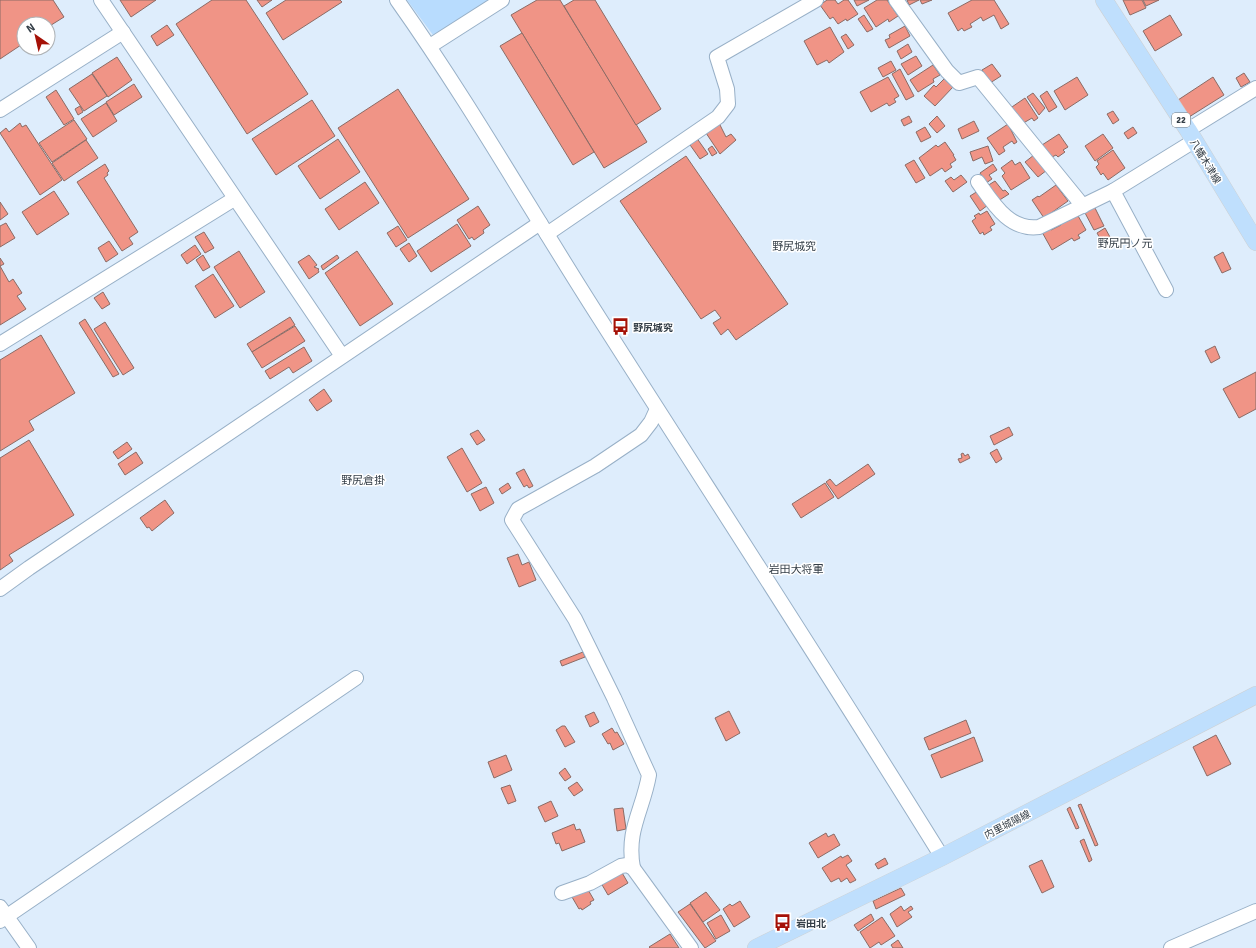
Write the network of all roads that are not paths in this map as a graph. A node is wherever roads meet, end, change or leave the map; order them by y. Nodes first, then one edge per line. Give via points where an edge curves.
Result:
1 (101, 0) edge
2 (397, 0) edge
3 (502, 0) edge
4 (816, 0) edge
5 (896, 0) edge
6 (1104, 0) edge
7 (123, 32) junction
8 (430, 46) junction
9 (1256, 88) edge
10 (0, 110) edge
11 (1191, 136) junction
12 (978, 182) dead end
13 (1113, 191) junction
14 (234, 199) junction
15 (1082, 206) junction
16 (543, 228) junction
17 (1256, 242) edge
18 (1166, 290) dead end
19 (0, 344) edge
20 (342, 356) junction
21 (657, 409) junction
22 (0, 589) edge
23 (356, 678) dead end
24 (1256, 695) edge
25 (942, 856) junction
26 (633, 868) junction
27 (562, 893) dead end
28 (1256, 911) edge
29 (2, 915) edge
30 (29, 948) edge
31 (691, 948) edge
32 (756, 948) edge
33 (1171, 948) edge

1 - 7 street
2 - 8 street
3 - 8 street
4 - 16 street via 717,57 727,89 728,104 718,117
5 - 15 street via 947,71 959,83 978,77
6 - 11 main road, 八幡木津線 / 22
7 - 10 street
7 - 14 street
8 - 16 street
9 - 11 street
11 - 13 street
11 - 17 main road, 八幡木津線 / 22
12 - 15 street via 1001,214 1021,227 1029,229 1039,227
13 - 15 street
13 - 18 street
14 - 19 street
14 - 20 street
16 - 20 street
16 - 21 street
20 - 22 street
21 - 25 street via 840,692
21 - 26 street via 641,435 594,466 518,509 512,520 575,619 649,775 632,836
23 - 29 street
24 - 25 main road, 内里城陽線
25 - 32 main road, 内里城陽線
26 - 27 street via 621,866 590,883
26 - 31 street
28 - 33 street
29 - 30 street

